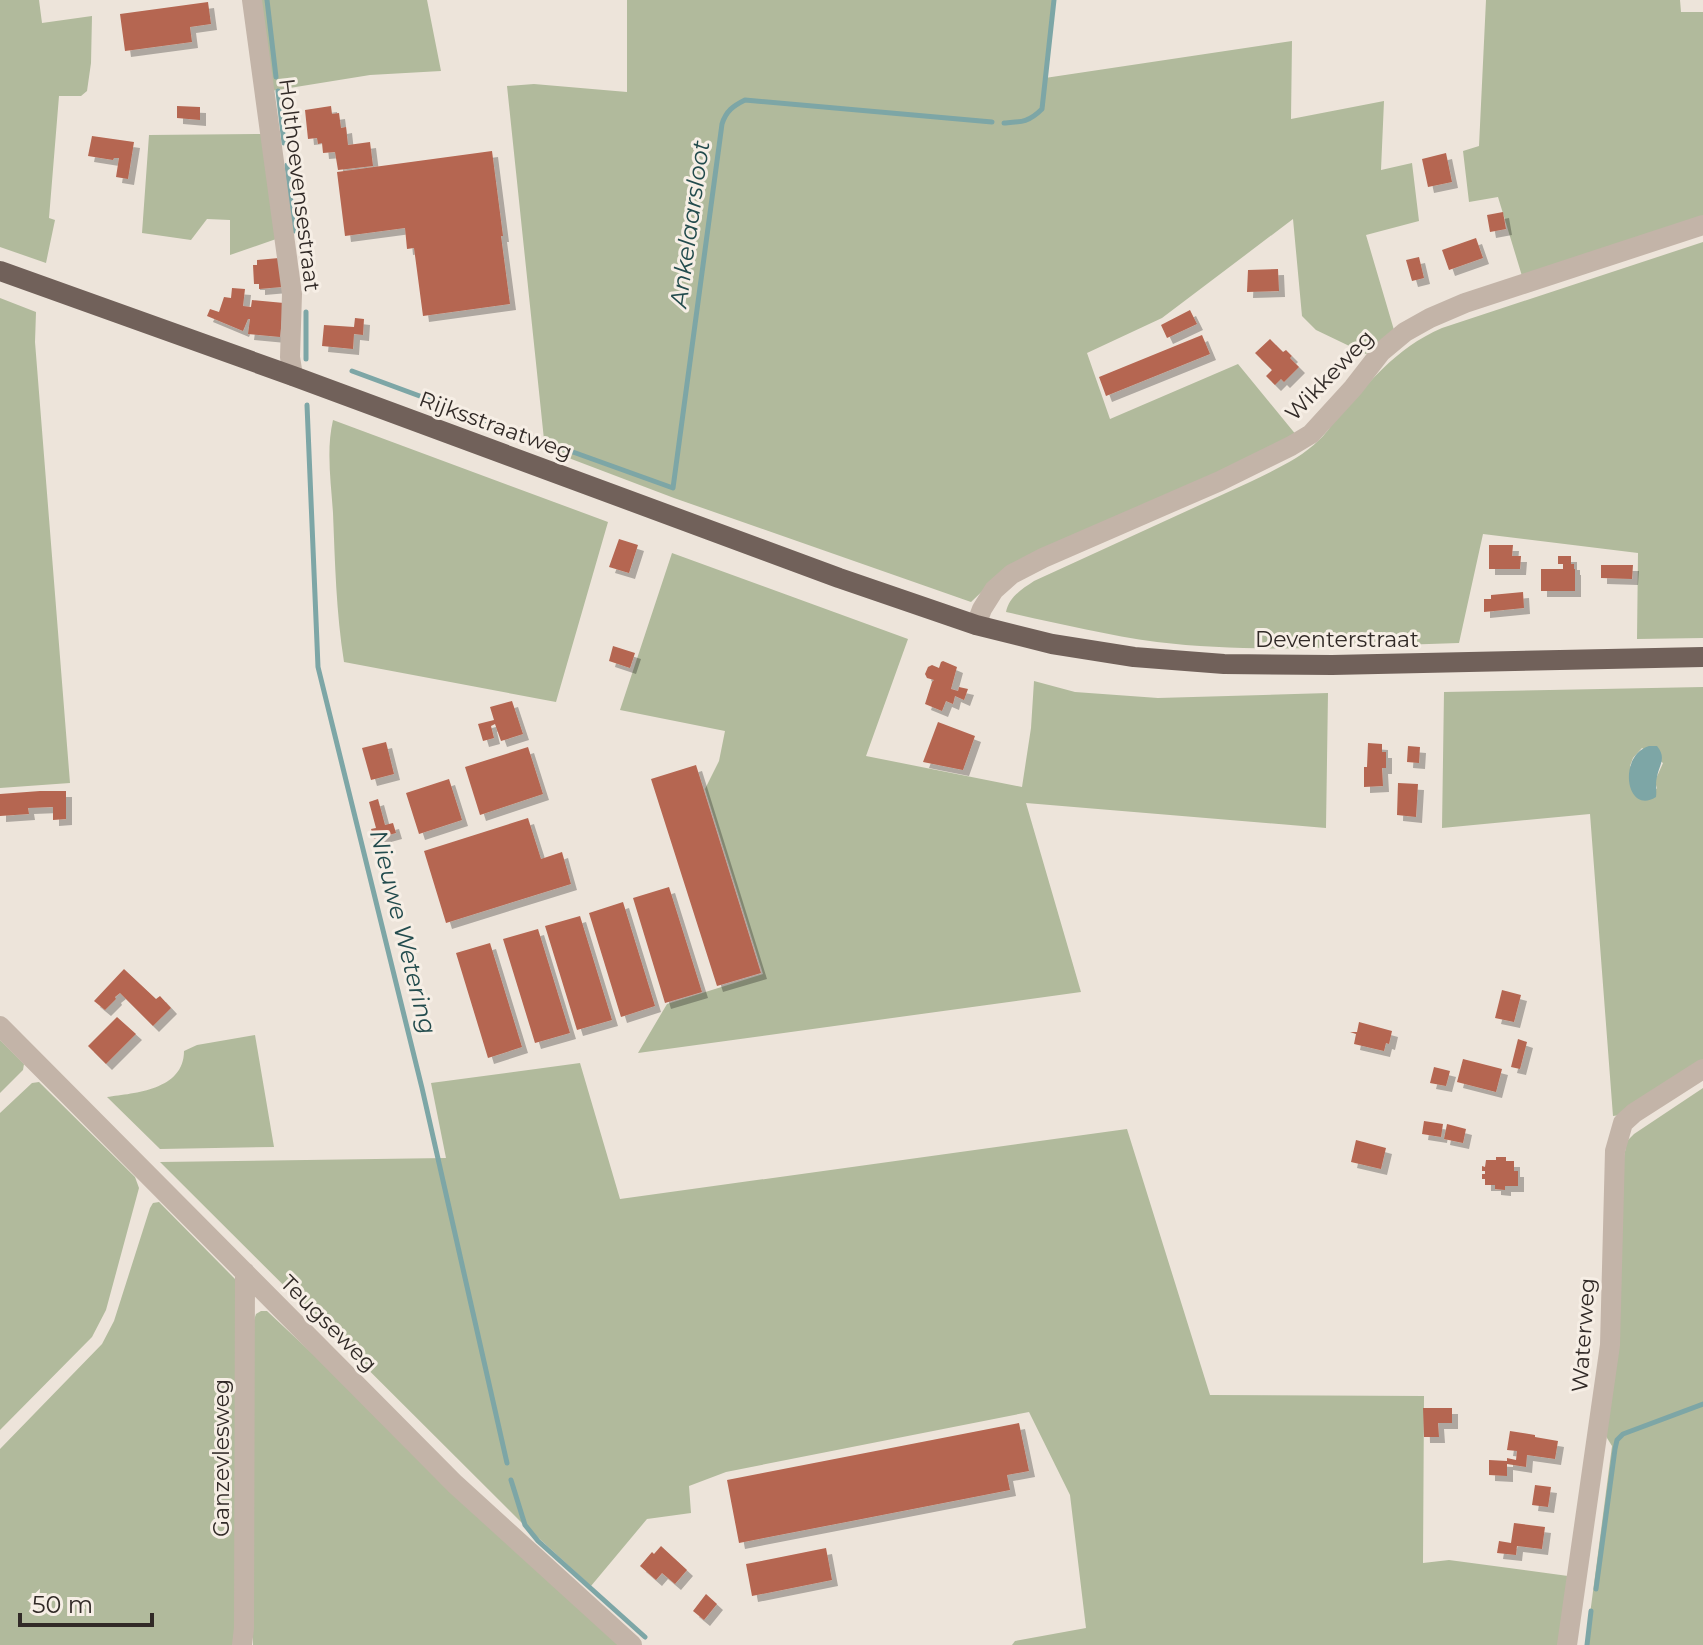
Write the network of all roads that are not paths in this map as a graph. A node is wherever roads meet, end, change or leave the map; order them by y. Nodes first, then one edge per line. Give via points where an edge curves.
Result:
1 (252, 0) edge
2 (1703, 225) edge
3 (0, 271) edge
4 (293, 376) junction
5 (976, 625) junction
6 (1703, 657) edge
7 (0, 1026) edge
8 (1703, 1069) edge
9 (245, 1272) junction
10 (242, 1645) edge
11 (632, 1645) edge
12 (1567, 1645) edge

1 - 4 street, Holthoevensestraat via 292,294
2 - 5 street, Wikkeweg via 1430,318 1381,352 1311,434 1012,574 994,590
3 - 4 main road, Rijksstraatweg
4 - 5 main road, Rijksstraatweg
5 - 6 main road, Deventerstraat via 1079,649 1224,664
7 - 9 street, Teugseweg
8 - 12 street, Waterweg via 1623,1123 1615,1151 1610,1345
9 - 10 street, Ganzevlesweg
9 - 11 street, Teugseweg via 455,1484

